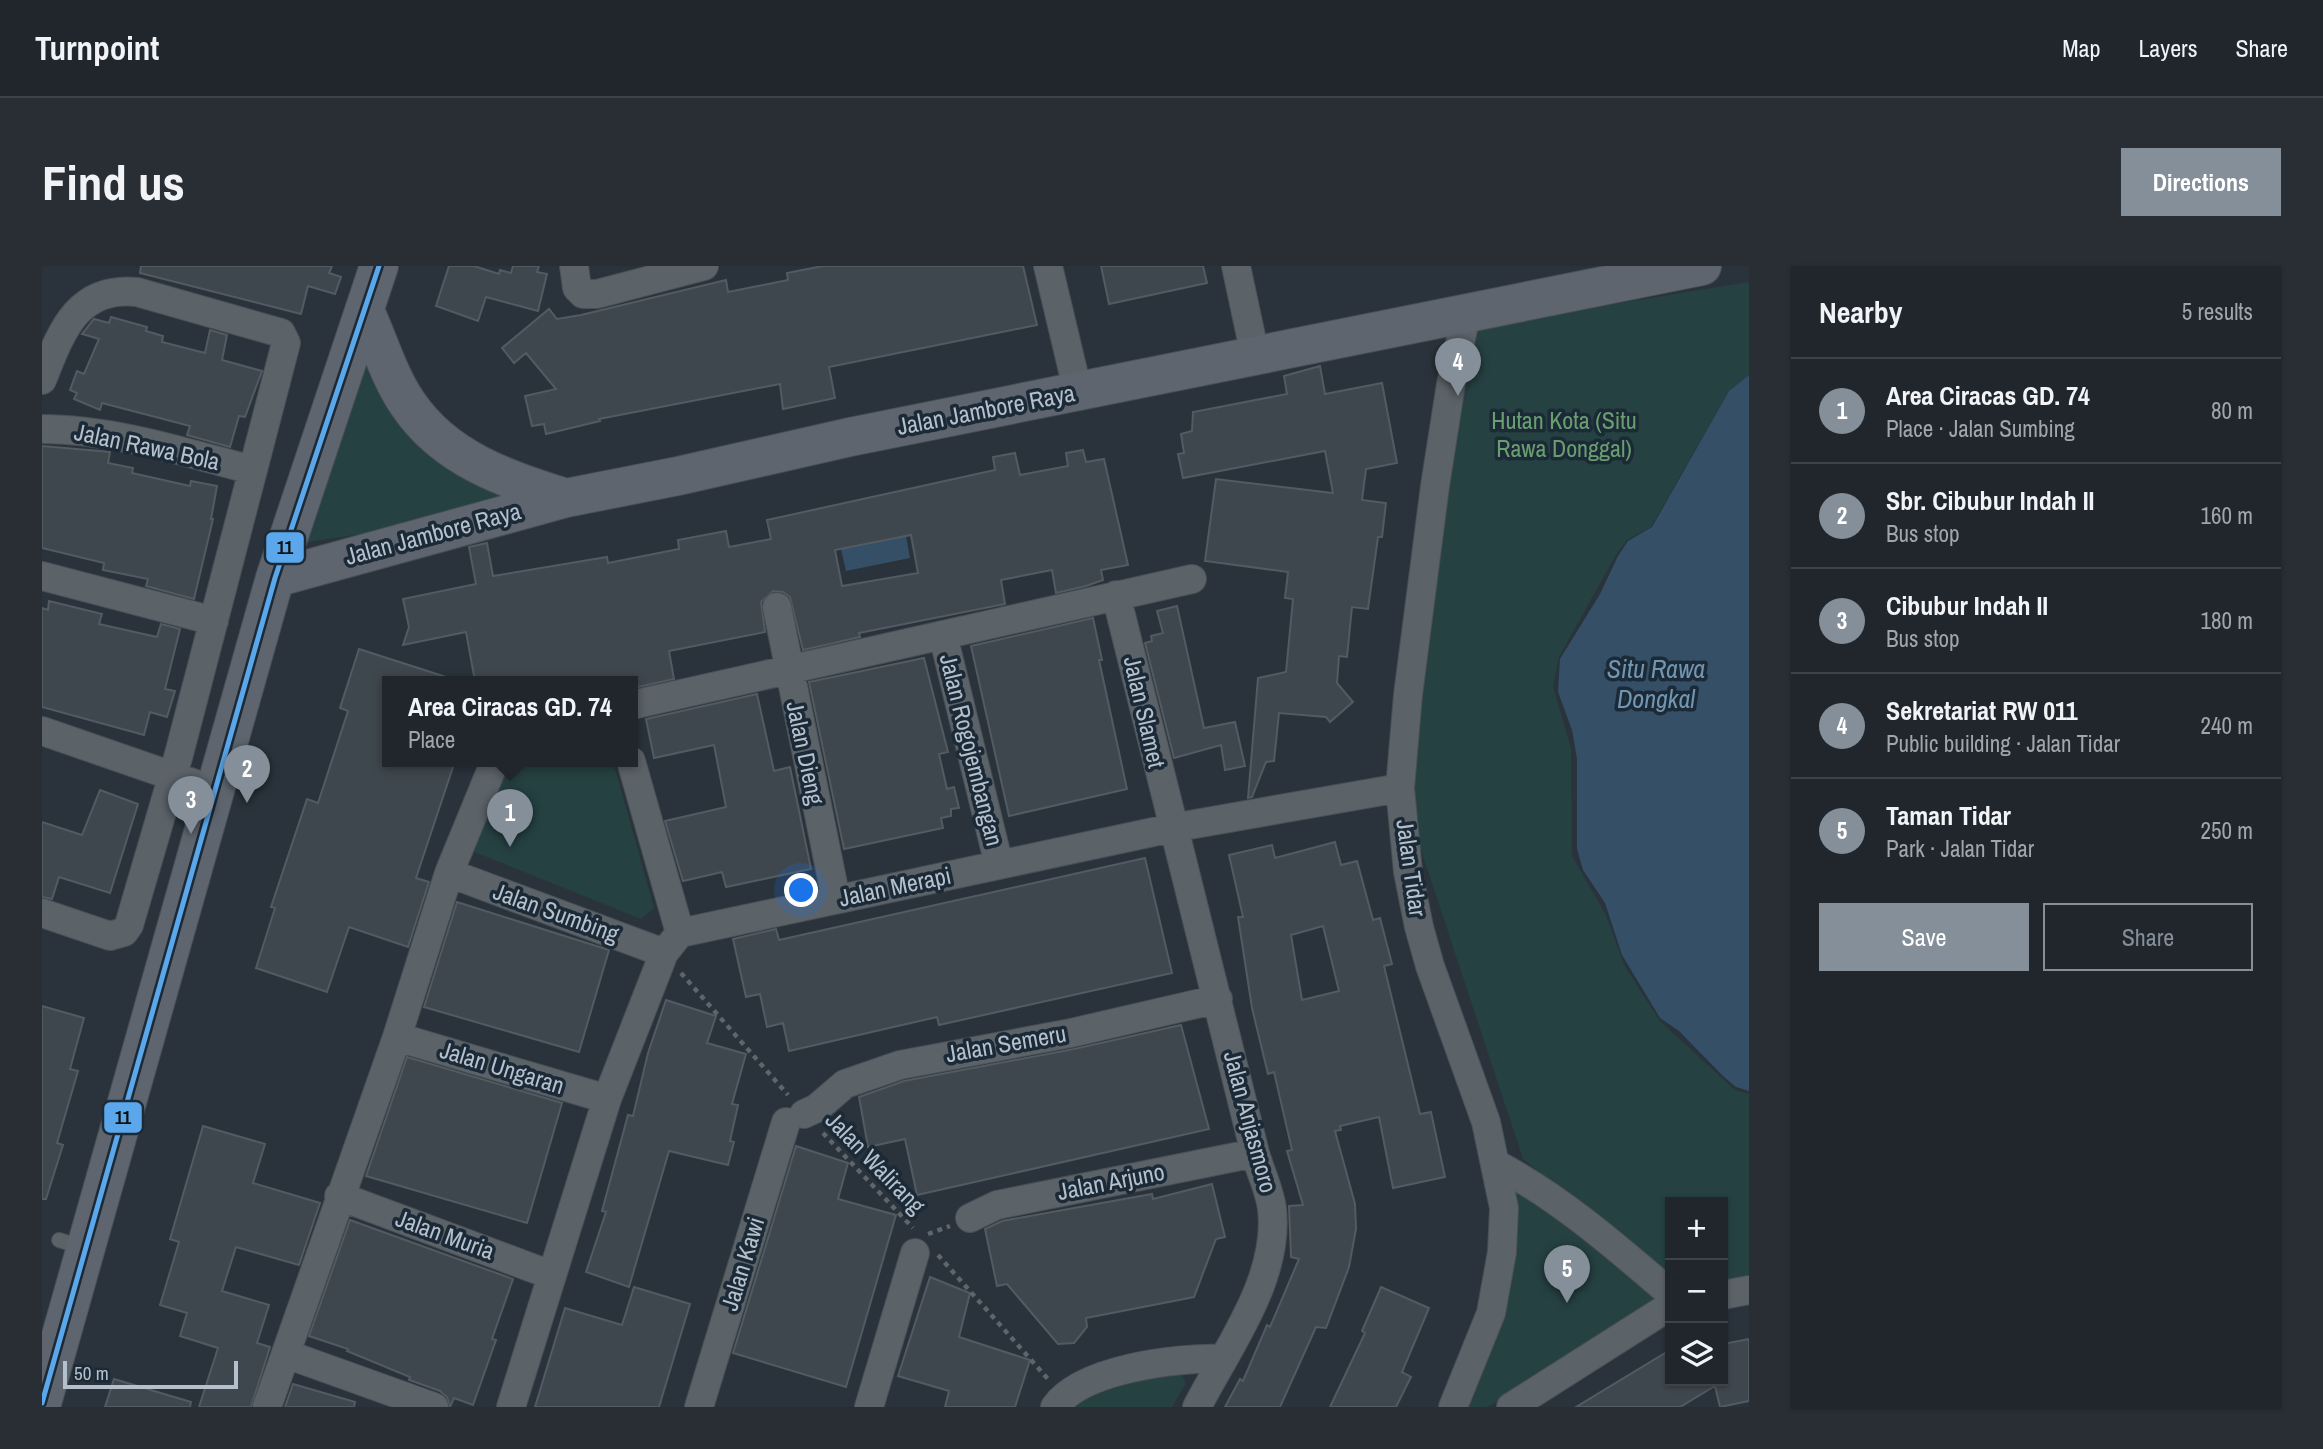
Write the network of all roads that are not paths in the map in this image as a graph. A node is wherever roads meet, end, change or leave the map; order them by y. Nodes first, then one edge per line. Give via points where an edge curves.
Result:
1 (379, 266) edge
2 (574, 266) edge
3 (704, 266) edge
4 (1048, 266) edge
5 (1236, 266) edge
6 (1702, 266) edge
7 (365, 311) junction
8 (1467, 311) junction
9 (1255, 355) junction
10 (42, 380) edge
11 (1079, 392) junction
12 (42, 429) edge
13 (252, 470) junction
14 (566, 498) junction
15 (42, 576) edge
16 (275, 578) junction
17 (1192, 579) dead end
18 (1116, 595) junction
19 (777, 607) dead end
20 (214, 621) junction
21 (943, 635) junction
22 (788, 670) junction
23 (638, 704) edge
24 (42, 731) edge
25 (493, 767) edge
26 (632, 767) edge
27 (172, 778) junction
28 (1400, 788) junction
29 (216, 791) junction
30 (1172, 828) junction
31 (999, 865) junction
32 (449, 873) junction
33 (835, 899) junction
34 (42, 913) edge
35 (672, 943) junction
36 (1218, 999) junction
37 (397, 1037) junction
38 (607, 1099) junction
39 (795, 1118) joint
40 (1255, 1153) junction
41 (1496, 1164) junction
42 (339, 1196) junction
43 (970, 1218) road end
44 (918, 1245) road end
45 (551, 1275) junction
46 (1665, 1289) edge
47 (1749, 1290) edge
48 (1728, 1294) edge
49 (1665, 1309) edge
50 (286, 1354) junction
51 (1221, 1359) junction
52 (1059, 1401) edge
53 (42, 1404) edge
54 (267, 1407) edge
55 (434, 1407) edge
56 (511, 1407) edge
57 (699, 1407) edge
58 (869, 1407) edge
59 (1198, 1407) edge
60 (1453, 1407) edge
61 (1511, 1407) edge

1 - 7 street
2 - 3 street via 577,288 583,294 597,294
4 - 11 street
5 - 9 street
6 - 8 street, Jalan Jambore Raya
7 - 14 street via 407,402 427,428 475,465
7 - 16 street
8 - 9 street, Jalan Jambore Raya
8 - 28 street, Jalan Tidar via 1435,486
9 - 11 street, Jalan Jambore Raya
10 - 13 street, Jalan Rawa Bola via 67,324 93,298 117,290 281,333 286,343
11 - 14 street, Jalan Jambore Raya
12 - 13 street, Jalan Rawa Bola via 186,452
13 - 20 street, Jalan Rawa Bola
14 - 16 street, Jalan Jambore Raya
15 - 20 street
16 - 29 street
17 - 18 street
18 - 21 street
18 - 30 street, Jalan Slamet
19 - 22 street, Jalan Dieng
20 - 27 street, Jalan Rawa Bola
21 - 22 street
21 - 31 street, Jalan Rogojembangan
22 - 23 street
22 - 33 street, Jalan Dieng
24 - 27 street
25 - 32 street
26 - 35 street
27 - 29 street
27 - 34 street, Jalan Rawa Bola via 124,932 110,936
28 - 30 street, Jalan Merapi
28 - 41 street, Jalan Tidar via 1419,927
29 - 53 street via 73,1245
30 - 31 street, Jalan Merapi
30 - 36 street, Jalan Anjasmoro
31 - 33 street, Jalan Merapi
32 - 35 street, Jalan Sumbing
32 - 37 street
33 - 35 street, Jalan Merapi
35 - 38 street
36 - 39 street, Jalan Semeru via 900,1065 845,1084 817,1108
36 - 40 street, Jalan Anjasmoro
37 - 38 street, Jalan Ungaran
37 - 42 street
38 - 45 street
39 - 57 street, Jalan Kawi
40 - 43 street, Jalan Arjuno via 997,1205
40 - 51 street, Jalan Anjasmoro via 1272,1208 1271,1241 1256,1292
41 - 46 street via 1593,1228
41 - 60 street, Jalan Tidar via 1504,1208 1503,1252 1492,1313
42 - 45 street, Jalan Muria
42 - 50 street
44 - 58 street
45 - 56 street
47 - 48 street
49 - 61 street
50 - 54 street
50 - 55 street
51 - 52 street via 1188,1357 1117,1372
51 - 59 street, Jalan Anjasmoro

